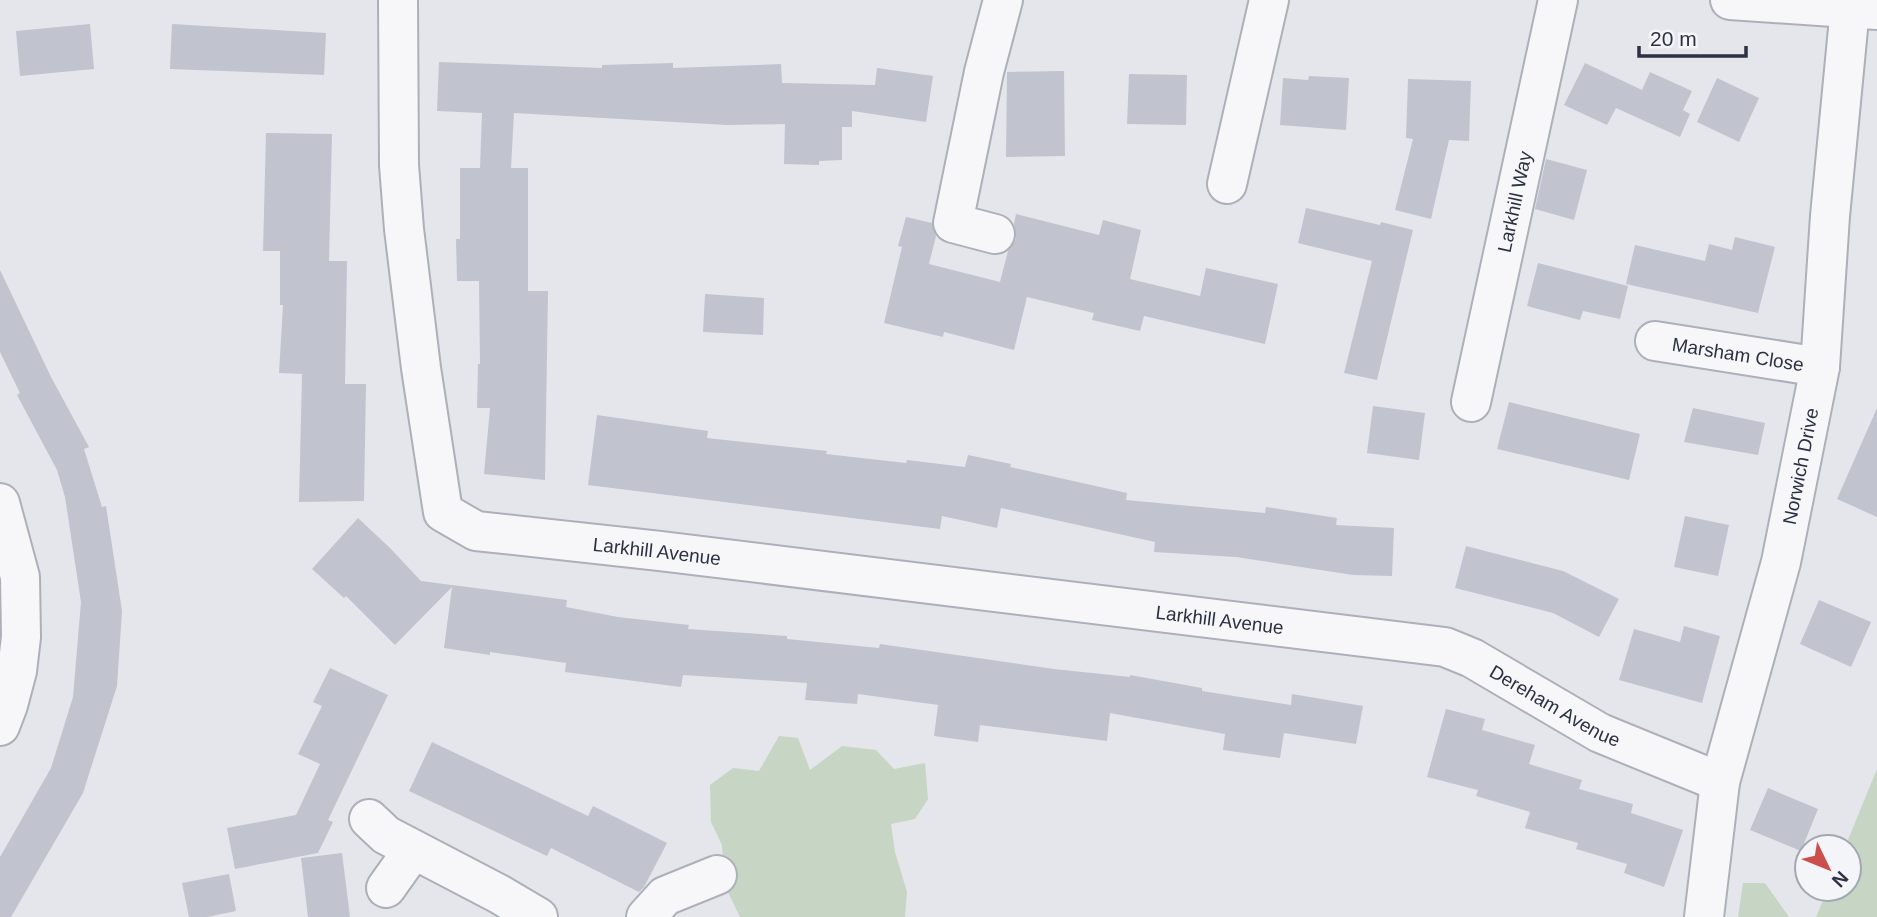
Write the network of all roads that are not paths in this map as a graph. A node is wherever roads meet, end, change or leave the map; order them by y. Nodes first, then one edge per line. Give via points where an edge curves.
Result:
1 (398, 0) edge
2 (1003, 0) edge
3 (1269, 0) edge
4 (1558, 0) edge
5 (1730, 0) edge
6 (1863, 9) edge
7 (1227, 184) dead end
8 (995, 234) dead end
9 (1655, 341) dead end
10 (1820, 367) junction
11 (1471, 402) dead end
12 (0, 503) edge
13 (1388, 639) joint
14 (0, 726) edge
15 (1720, 782) junction
16 (369, 820) dead end
17 (413, 850) junction
18 (717, 875) dead end
19 (386, 888) dead end
20 (538, 917) edge
21 (646, 917) edge
22 (1704, 917) edge

1 - 13 street, Larkhill Avenue via 403,216 443,512 476,531
2 - 8 street via 953,223
3 - 7 street
4 - 11 street, Larkhill Way
5 - 6 street
6 - 10 street, Norwich Drive via 1830,216
9 - 10 street, Marsham Close
10 - 15 street, Norwich Drive via 1781,562
12 - 14 street via 20,577 21,637 17,671
13 - 15 street, Dereham Avenue via 1445,648 1472,658 1600,733
15 - 22 street, Norwich Drive
16 - 17 street
17 - 19 street
17 - 20 street
18 - 21 street via 665,896

